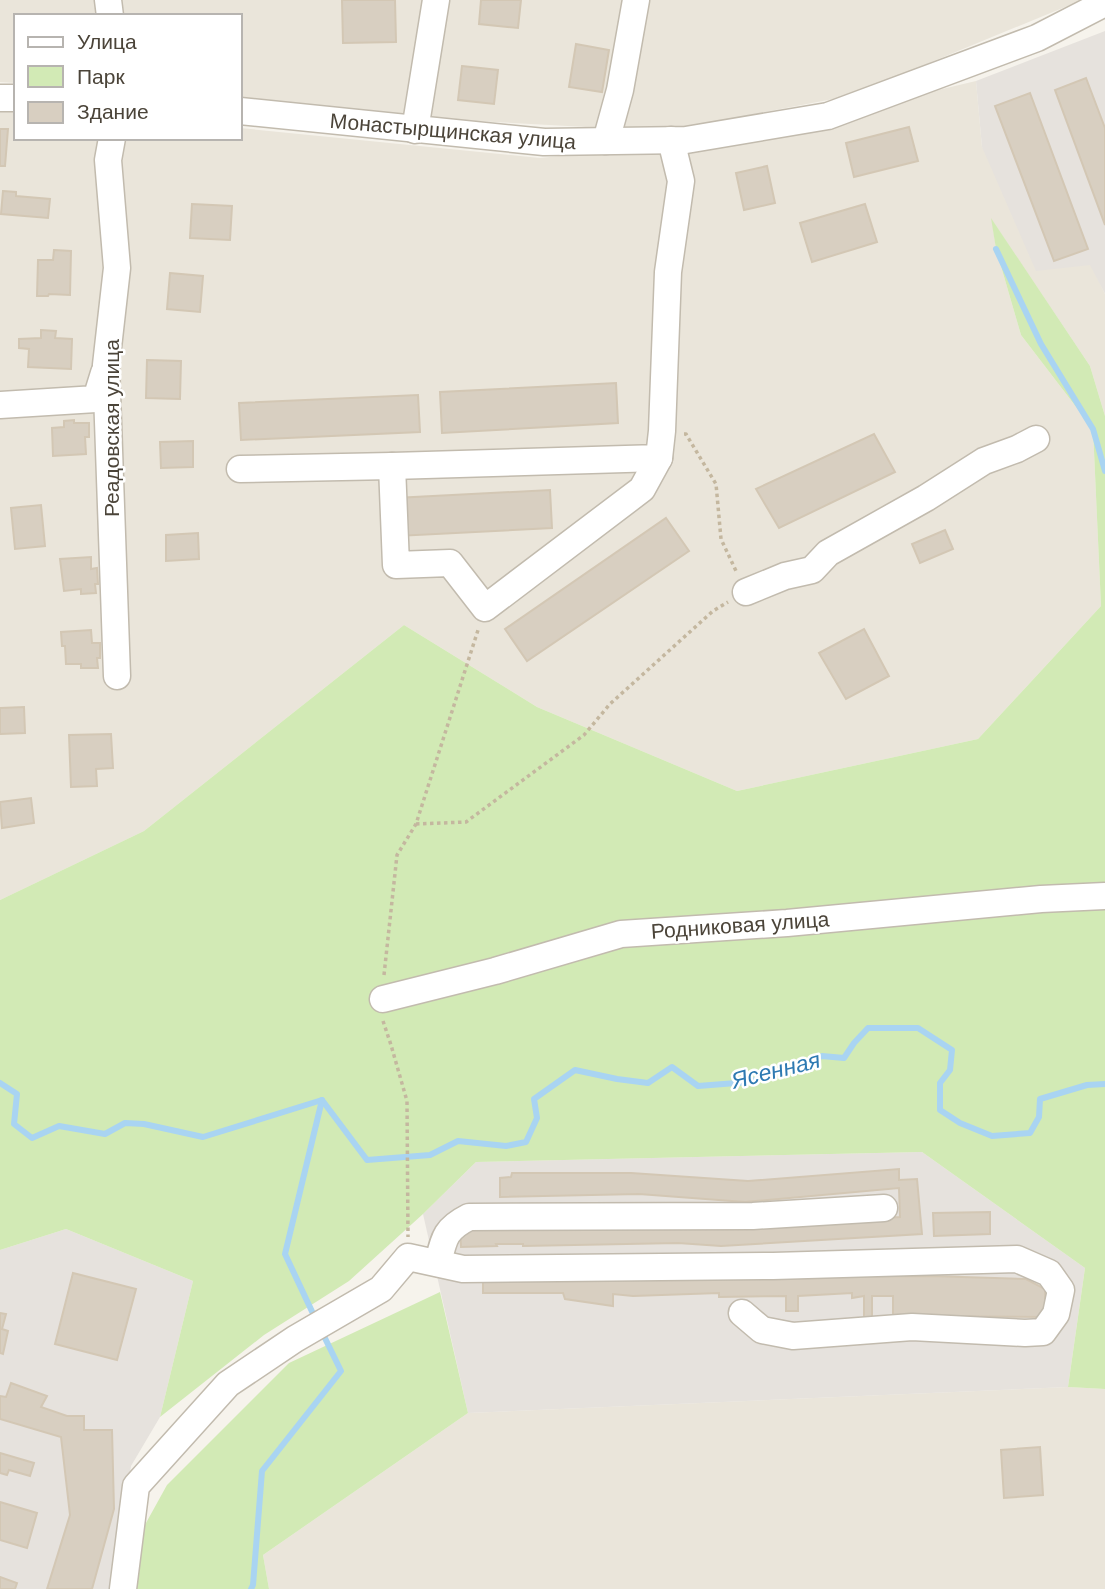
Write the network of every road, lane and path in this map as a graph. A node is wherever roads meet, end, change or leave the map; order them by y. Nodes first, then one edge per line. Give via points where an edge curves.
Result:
1 (436, 0) edge
2 (636, 0) edge
3 (1105, 4) edge
4 (242, 111) edge
5 (415, 130) junction
6 (112, 140) edge
7 (670, 140) junction
8 (606, 141) junction
9 (106, 365) junction
10 (0, 405) edge
11 (662, 431) junction
12 (1036, 439) dead end
13 (659, 458) junction
14 (392, 466) junction
15 (240, 469) dead end
16 (746, 592) junction
17 (485, 608) junction
18 (117, 676) dead end
19 (416, 824) junction
20 (1105, 896) edge
21 (383, 999) junction
22 (884, 1208) dead end
23 (408, 1256) junction
24 (438, 1263) junction
25 (742, 1313) dead end
26 (123, 1589) edge

1 - 5 street
2 - 8 street
3 - 7 street, Монастырщинская улица via 1037,38 828,116
4 - 5 street, Монастырщинская улица
5 - 8 street, Монастырщинская улица via 544,142
6 - 9 street, Реадовская улица via 108,160 117,268
7 - 8 street, Монастырщинская улица
7 - 11 street via 681,181 668,272
9 - 10 street via 96,399
9 - 18 street, Реадовская улица
11 - 13 street
11 - 16 path via 686,434 716,484 721,539
12 - 16 street via 984,461 828,553 813,570
13 - 14 street
13 - 17 street via 642,489
14 - 15 street
14 - 17 street via 396,565 450,563
16 - 19 path via 713,611 610,704 583,736 467,822
17 - 19 path
19 - 21 path via 397,855
20 - 21 street, Родниковая улица via 621,934
21 - 23 path via 383,1024 407,1101
22 - 24 street via 753,1216 469,1217 454,1224 443,1240
23 - 24 street
23 - 26 street via 381,1289 228,1384 135,1486
24 - 25 street via 476,1269 1017,1259 1049,1273 1062,1290 1056,1314 1043,1332 912,1326 793,1336 762,1330

